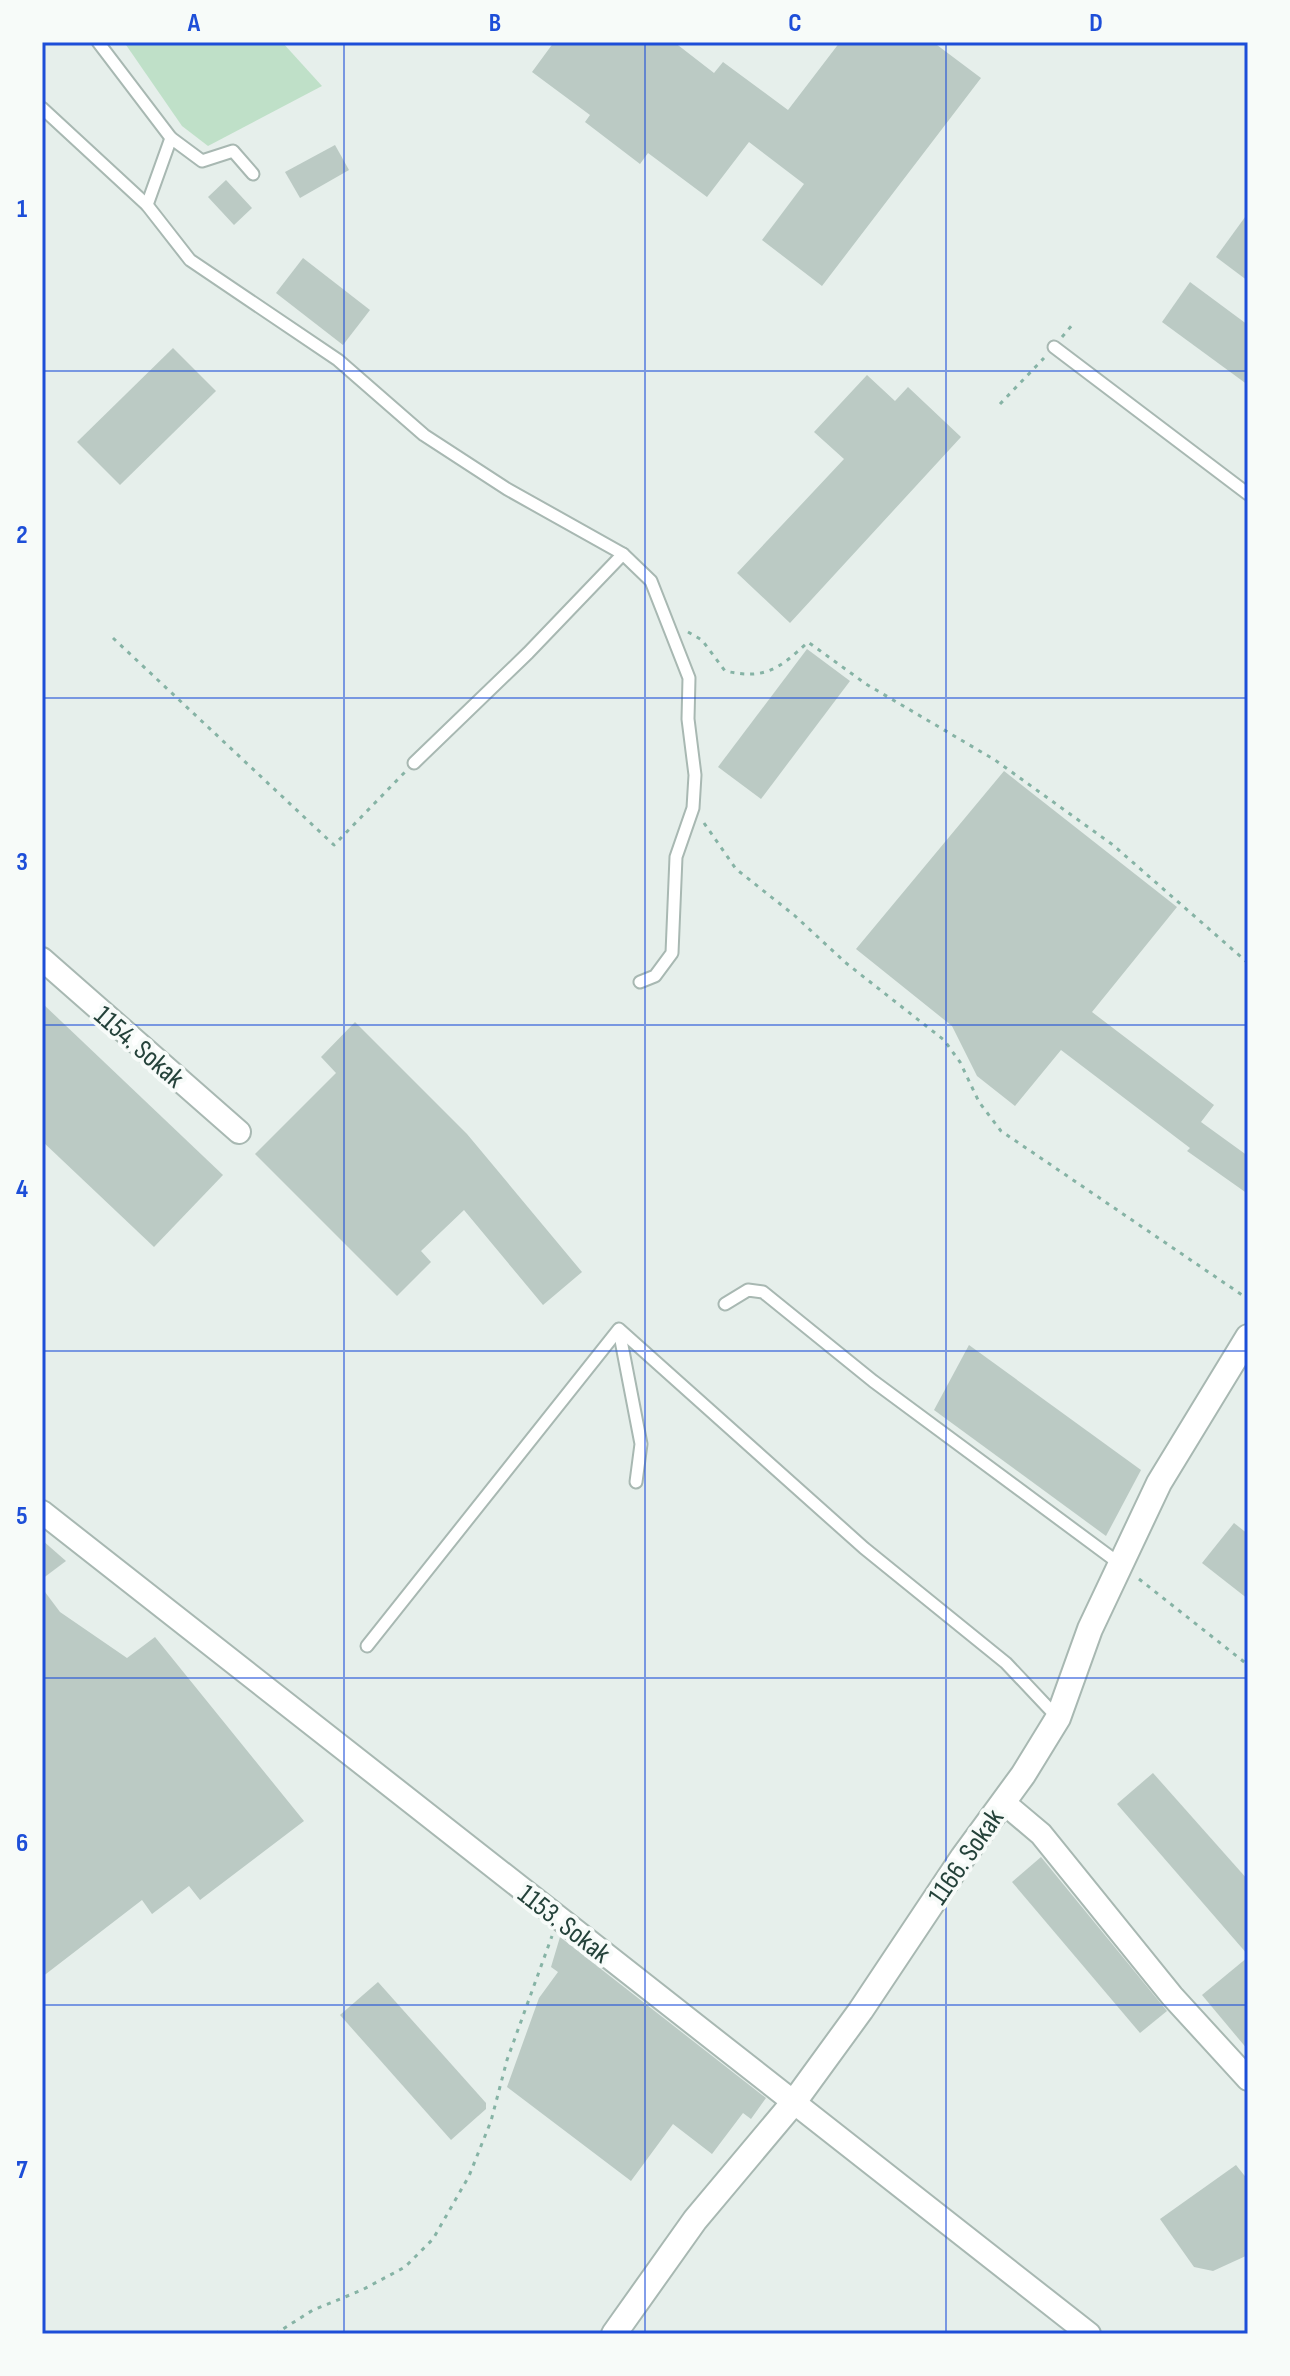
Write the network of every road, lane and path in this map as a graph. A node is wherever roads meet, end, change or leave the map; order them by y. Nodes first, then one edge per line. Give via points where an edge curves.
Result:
1 (98, 42) edge
2 (42, 108) edge
3 (171, 138) junction
4 (253, 174) dead end
5 (147, 205) junction
6 (1073, 324) dead end
7 (1054, 347) junction
8 (1000, 404) dead end
9 (1248, 494) edge
10 (623, 554) junction
11 (669, 623) junction
12 (113, 638) dead end
13 (414, 763) joint
14 (693, 808) junction
15 (42, 959) edge
16 (1248, 963) edge
17 (640, 982) dead end
18 (239, 1132) dead end
19 (1248, 1299) edge
20 (725, 1304) dead end
21 (619, 1329) junction
22 (1248, 1337) edge
23 (636, 1482) dead end
24 (42, 1512) edge
25 (1120, 1564) junction
26 (367, 1646) dead end
27 (1248, 1665) edge
28 (1058, 1718) junction
29 (1003, 1802) junction
30 (559, 1918) junction
31 (1248, 2079) edge
32 (794, 2102) junction
33 (275, 2334) edge
34 (614, 2334) edge
35 (1089, 2334) edge

1 - 3 lane
2 - 5 lane
3 - 4 lane via 202,161 233,151
3 - 5 lane
5 - 10 lane via 190,260 338,360 424,435
6 - 7 path
7 - 8 path
7 - 9 lane
10 - 11 lane via 651,581
10 - 13 lane
11 - 14 lane via 689,678
11 - 16 path via 702,640 725,671 744,675 764,674 808,642 866,684 995,760 1113,845
12 - 13 path via 334,845
14 - 17 lane via 676,857 672,953 655,976
14 - 19 path via 736,869 944,1040 1001,1131
15 - 18 street, 1154. Sokak
20 - 25 lane via 748,1290 763,1292 873,1381
21 - 23 lane via 641,1444
21 - 26 lane
21 - 28 lane via 864,1548 1006,1663
22 - 25 street, 1166. Sokak via 1159,1483
24 - 30 street, 1153. Sokak
25 - 27 path
25 - 28 street, 1166. Sokak
28 - 29 street, 1166. Sokak
29 - 31 street via 1041,1834 1172,1996
29 - 32 street, 1166. Sokak
30 - 32 street, 1153. Sokak
30 - 33 path via 507,2060 491,2121 469,2176 433,2239 405,2267
32 - 34 street, 1166. Sokak via 695,2220
32 - 35 street, 1153. Sokak

